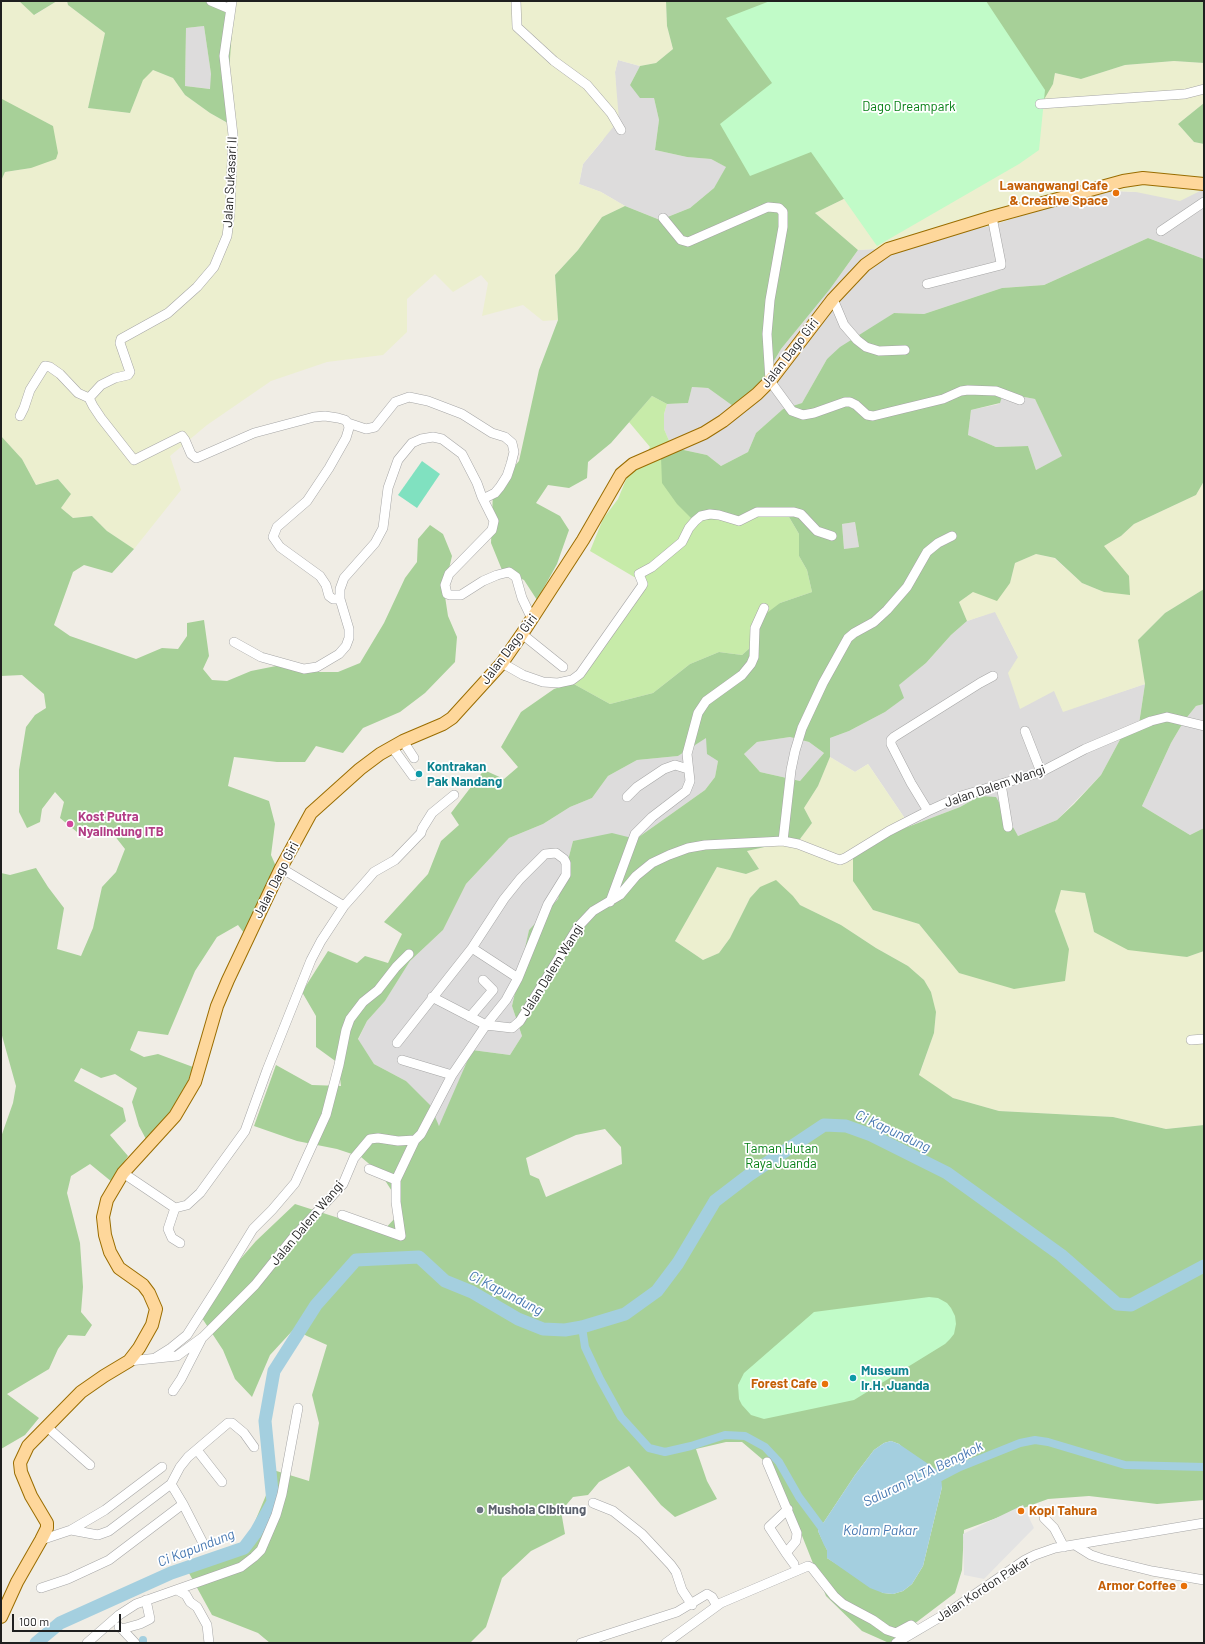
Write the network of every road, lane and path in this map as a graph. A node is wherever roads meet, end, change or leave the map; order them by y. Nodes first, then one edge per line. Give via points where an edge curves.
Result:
1 (211, 1) edge
2 (516, 1) edge
3 (231, 5) edge
4 (1204, 89) edge
5 (1040, 104) dead end
6 (621, 130) dead end
7 (1204, 184) edge
8 (1204, 202) edge
9 (992, 216) junction
10 (663, 218) dead end
11 (1161, 231) dead end
12 (927, 284) dead end
13 (833, 299) junction
14 (905, 350) dead end
15 (770, 382) junction
16 (89, 398) junction
17 (1020, 400) dead end
18 (20, 416) dead end
19 (348, 423) junction
20 (483, 499) junction
21 (832, 536) dead end
22 (952, 536) dead end
23 (340, 599) junction
24 (764, 608) dead end
25 (532, 619) junction
26 (522, 634) junction
27 (234, 642) dead end
28 (502, 663) junction
29 (563, 667) dead end
30 (993, 676) dead end
31 (1204, 726) edge
32 (1024, 731) dead end
33 (397, 744) junction
34 (414, 758) dead end
35 (688, 769) junction
36 (1041, 772) junction
37 (413, 776) dead end
38 (1001, 784) junction
39 (454, 795) dead end
40 (627, 797) dead end
41 (928, 811) junction
42 (1008, 827) dead end
43 (783, 841) junction
44 (281, 868) junction
45 (610, 902) junction
46 (344, 906) junction
47 (472, 948) junction
48 (409, 954) dead end
49 (518, 978) junction
50 (483, 980) dead end
51 (432, 997) junction
52 (470, 1017) junction
53 (486, 1025) junction
54 (1204, 1039) edge
55 (1191, 1040) dead end
56 (397, 1043) dead end
57 (402, 1060) dead end
58 (452, 1075) junction
59 (415, 1140) junction
60 (369, 1169) dead end
61 (123, 1173) junction
62 (396, 1180) junction
63 (175, 1208) junction
64 (342, 1215) dead end
65 (180, 1243) dead end
66 (203, 1337) junction
67 (155, 1358) junction
68 (129, 1361) junction
69 (173, 1391) dead end
70 (298, 1408) dead end
71 (47, 1426) junction
72 (254, 1447) dead end
73 (197, 1450) junction
74 (767, 1462) dead end
75 (90, 1465) dead end
76 (162, 1467) dead end
77 (222, 1482) dead end
78 (171, 1484) junction
79 (593, 1503) dead end
80 (183, 1504) junction
81 (788, 1509) junction
82 (1044, 1518) dead end
83 (1204, 1523) edge
84 (71, 1530) junction
85 (42, 1540) junction
86 (203, 1543) dead end
87 (1074, 1545) junction
88 (1064, 1547) junction
89 (786, 1553) junction
90 (794, 1564) dead end
91 (1204, 1580) edge
92 (41, 1588) dead end
93 (177, 1590) junction
94 (146, 1600) junction
95 (692, 1605) junction
96 (719, 1605) junction
97 (1, 1617) edge
98 (108, 1626) junction
99 (122, 1629) junction
100 (917, 1630) junction
101 (88, 1643) edge
102 (135, 1643) edge
103 (209, 1643) edge
104 (581, 1643) edge
105 (666, 1643) edge
106 (896, 1643) edge

1 - 3 street
2 - 6 street via 517,28 554,61 588,85 609,110
3 - 16 street, Jalan Sukasari II via 224,56 233,135 227,236 214,267 197,287 168,313 121,339 120,343 130,372 101,385
4 - 5 street via 1185,94
7 - 9 main road, Jalan Dago Giri via 1143,178 1123,180
8 - 11 street
9 - 12 street via 1000,265
9 - 13 main road, Jalan Dago Giri via 888,249 865,265
10 - 15 street via 681,240 688,242 768,207 779,208 783,212 783,227 768,320
13 - 14 street via 844,324 866,347 879,351
13 - 15 main road, Jalan Dago Giri
15 - 17 street via 792,411 803,415 850,402 867,415 873,416 944,399 968,390 996,390
15 - 25 main road, Jalan Dago Giri via 752,399 704,433 633,464 621,474 583,540
16 - 18 street via 78,393 60,374 45,366 30,390
16 - 19 street via 101,418 134,460 182,436 191,454 196,458 254,433 314,417 338,418
19 - 20 street via 366,429 375,427 395,402 409,397 462,414 492,433 505,437 512,443 514,452 511,464 500,487
19 - 23 street via 346,438 329,468 307,501 277,527 273,537 280,547 320,576 329,596
20 - 23 street via 462,454 442,439 433,437 412,443 398,460 392,473 383,528 375,543 344,578
20 - 25 street via 494,521 492,530 449,574 445,590 450,595 461,595 483,581 509,572 516,577
21 - 28 street via 816,531 801,514 794,512 757,512 738,520 710,514 701,516 689,528 682,542 652,567 639,574 642,586 580,674 572,680 558,683 543,682 523,675
22 - 43 street via 927,552 907,587 887,610 874,622 848,638 823,683 802,728 795,751
23 - 27 street via 349,628 347,642 339,654 317,667 304,669 286,665 262,657
24 - 35 street via 755,628 754,657 751,664 742,675 706,701 698,713 687,754
25 - 26 main road, Jalan Dago Giri
26 - 28 main road, Jalan Dago Giri
26 - 29 street
28 - 33 main road, Jalan Dago Giri via 452,718
30 - 41 street via 891,740 911,783
31 - 36 street, Jalan Dalem Wangi via 1167,717 1158,718 1085,748
32 - 36 street
33 - 34 street
33 - 37 street
33 - 44 main road, Jalan Dago Giri via 360,769 311,814
35 - 40 street via 675,765 664,769
35 - 45 street via 690,781 686,791 652,817 635,834
36 - 38 street, Jalan Dalem Wangi
38 - 41 street, Jalan Dalem Wangi via 961,796
38 - 42 street
39 - 46 street via 432,813 421,833 395,860 374,872
41 - 43 street, Jalan Dalem Wangi via 840,860
43 - 45 street, Jalan Dalem Wangi via 688,848 669,855 647,868
44 - 46 street
44 - 61 main road, Jalan Dago Giri via 217,1006 196,1082 175,1116
45 - 53 street, Jalan Dalem Wangi via 593,910 578,927 520,1021 512,1028
46 - 63 street via 311,960 245,1131 200,1193 187,1205
47 - 49 street
47 - 49 street via 520,879 545,854 551,852 560,856 566,863 566,875 548,904
47 - 51 street
48 - 67 street via 350,1019 326,1115 295,1183 253,1229 187,1335
49 - 53 street via 506,1000
50 - 52 street via 493,990
51 - 52 street, Jalan Dalem Wangi
51 - 56 street
52 - 53 street, Jalan Dalem Wangi
53 - 58 street
54 - 55 street
57 - 58 street
58 - 59 street via 421,1134
59 - 62 street
59 - 66 street, Jalan Dalem Wangi via 370,1139 354,1158 343,1184 292,1239 255,1285
60 - 62 street
61 - 63 street
61 - 68 main road, Jalan Dago Giri via 107,1200 103,1217 105,1235 110,1252 119,1268 143,1285 150,1293 156,1309 152,1325
62 - 64 street via 401,1236
63 - 65 street via 168,1229 172,1238
66 - 67 street, Jalan Dalem Wangi via 177,1356
66 - 69 street
67 - 68 street, Jalan Dalem Wangi
68 - 71 main road via 81,1392
70 - 93 street via 282,1494 261,1550 241,1567
71 - 75 street
71 - 85 main road via 28,1446 20,1463 31,1496 47,1523
72 - 73 street via 244,1433 232,1423 228,1423
73 - 77 street
73 - 78 street via 180,1466
74 - 81 street
76 - 84 street via 105,1510
78 - 80 street
78 - 84 street via 102,1534
79 - 95 street via 613,1510 642,1534 676,1572 682,1590
80 - 86 street
80 - 92 street via 109,1560
81 - 89 street via 798,1533 796,1541
81 - 89 street via 769,1527
82 - 88 street via 1054,1528
83 - 87 street, Jalan Kordon Pakar
84 - 85 street
85 - 97 main road
87 - 88 street, Jalan Kordon Pakar
87 - 91 street via 1103,1559
88 - 100 street, Jalan Kordon Pakar via 1025,1560 952,1610
89 - 90 street
93 - 94 street
93 - 103 street via 197,1607 207,1625
94 - 98 street via 119,1615
94 - 99 street via 150,1619
95 - 96 street via 707,1594 710,1594
95 - 104 street
96 - 100 street via 808,1566 843,1604 887,1630 896,1632 911,1625
96 - 105 street
98 - 99 street
98 - 101 street
99 - 102 street
100 - 106 street, Jalan Kordon Pakar

